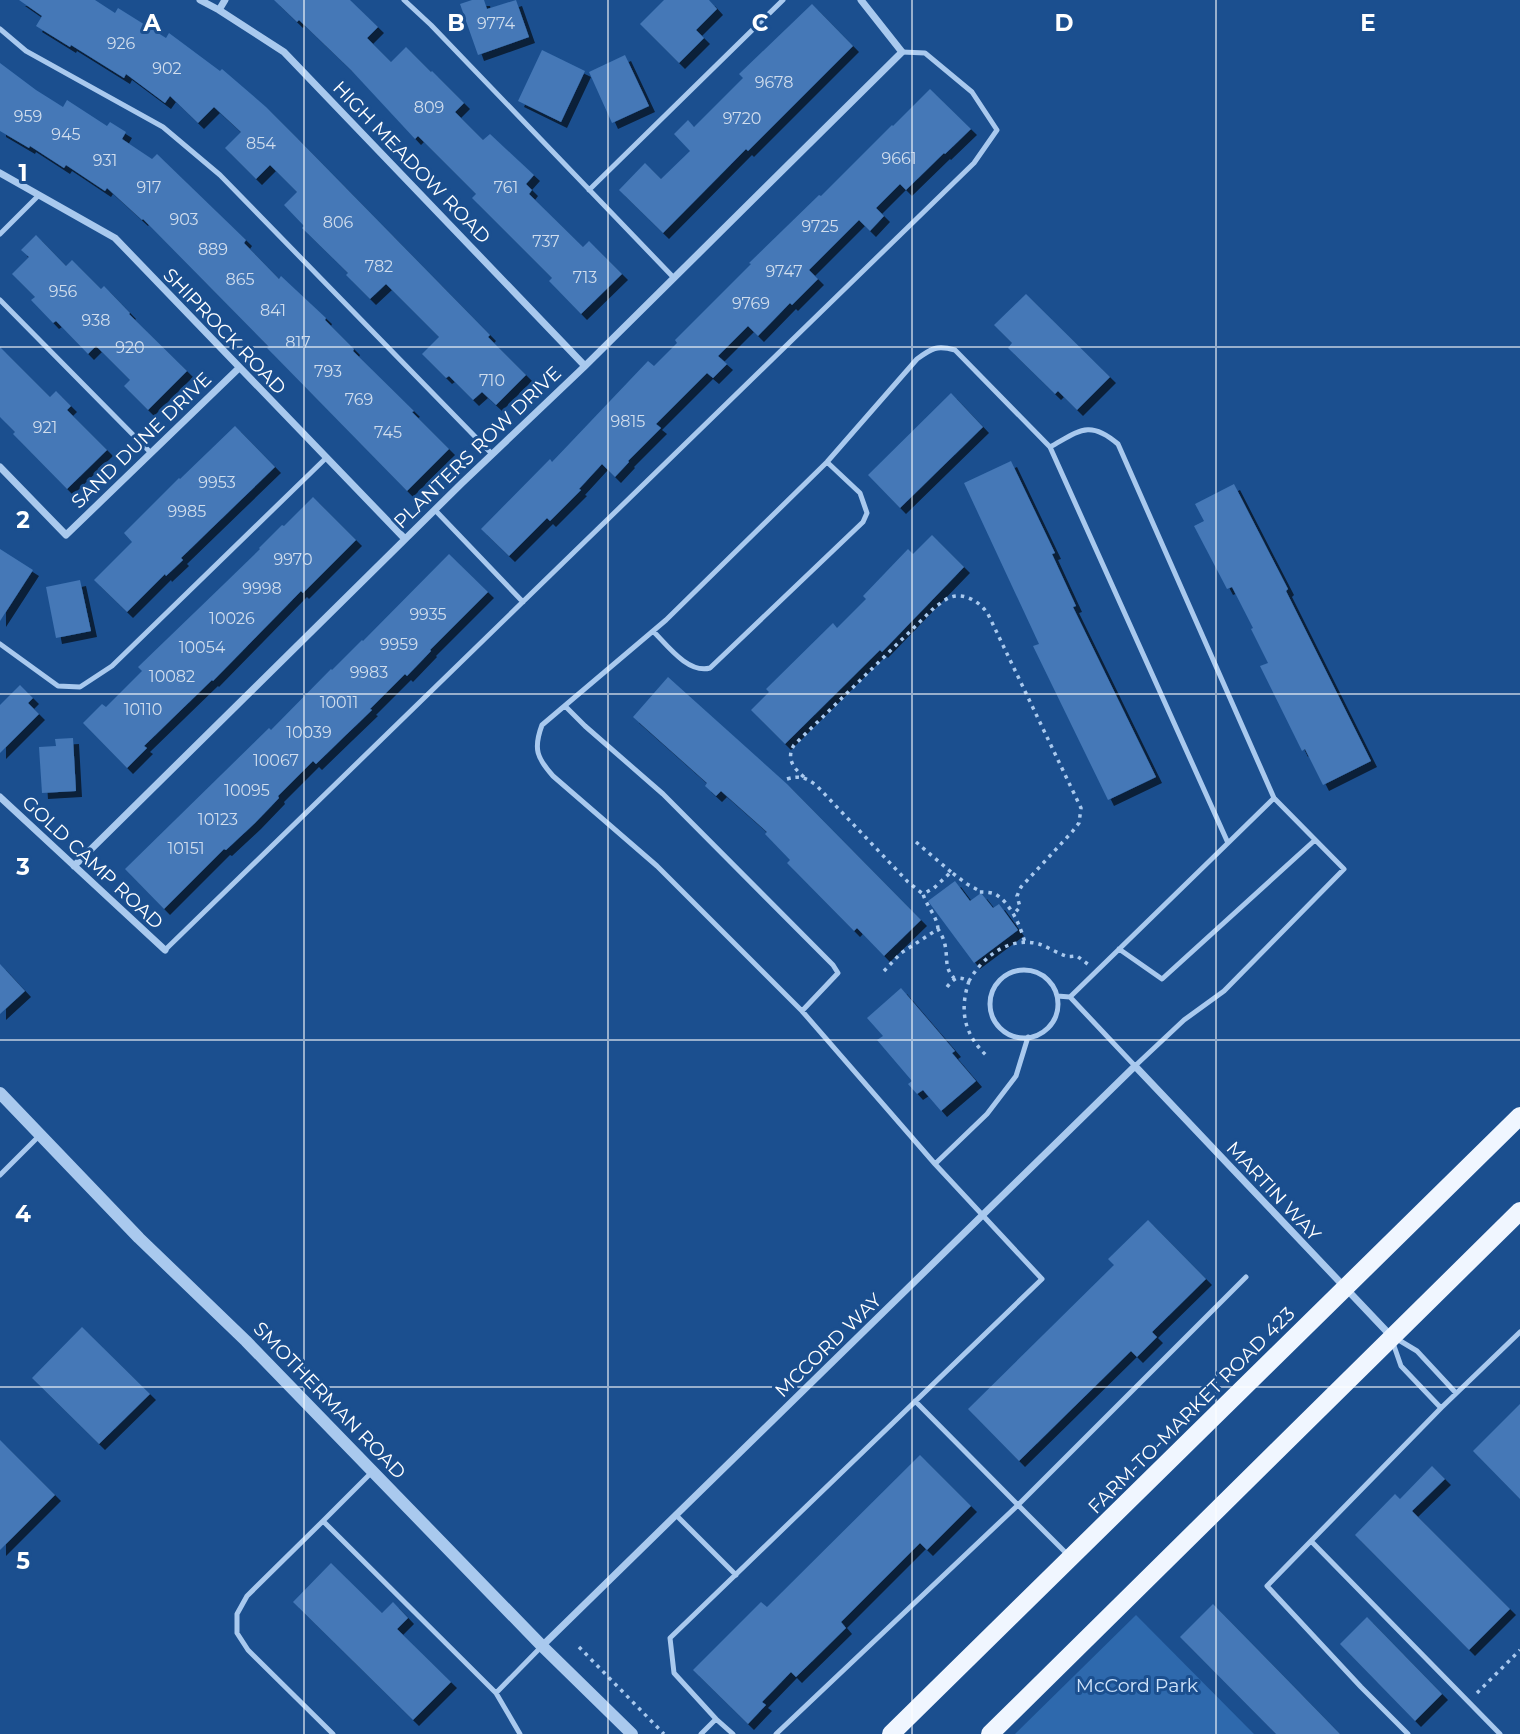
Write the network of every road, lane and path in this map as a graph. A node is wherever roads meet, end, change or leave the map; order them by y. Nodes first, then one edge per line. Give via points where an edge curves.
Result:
1 (200, 0) edge
2 (225, 0) edge
3 (404, 0) edge
4 (783, 0) edge
5 (860, 0) edge
6 (219, 10) junction
7 (0, 29) edge
8 (902, 52) junction
9 (0, 173) edge
10 (589, 190) junction
11 (39, 195) junction
12 (0, 234) edge
13 (674, 278) junction
14 (0, 300) edge
15 (585, 366) junction
16 (239, 368) junction
17 (1050, 447) junction
18 (151, 453) junction
19 (492, 454) junction
20 (326, 458) junction
21 (827, 462) junction
22 (0, 467) edge
23 (435, 510) junction
24 (405, 539) junction
25 (523, 601) junction
26 (653, 631) junction
27 (0, 645) edge
28 (565, 706) junction
29 (804, 777) junction
30 (787, 779) dead end
31 (0, 797) edge
32 (1274, 798) junction
33 (1315, 839) junction
34 (916, 842) dead end
35 (1228, 843) junction
36 (74, 866) junction
37 (951, 872) junction
38 (923, 894) junction
39 (1013, 915) junction
40 (938, 929) junction
41 (1025, 943) junction
42 (1119, 949) junction
43 (165, 950) joint
44 (884, 971) dead end
45 (1096, 972) junction
46 (954, 978) junction
47 (969, 981) junction
48 (947, 987) dead end
49 (1057, 996) junction
50 (1070, 997) junction
51 (802, 1011) junction
52 (1028, 1037) junction
53 (988, 1057) dead end
54 (1135, 1066) junction
55 (0, 1093) edge
56 (1520, 1116) edge
57 (40, 1135) junction
58 (935, 1164) junction
59 (0, 1175) edge
60 (1520, 1211) edge
61 (984, 1214) junction
62 (1246, 1277) dead end
63 (1345, 1288) junction
64 (1520, 1332) edge
65 (1391, 1336) junction
66 (1456, 1393) junction
67 (915, 1401) junction
68 (1441, 1408) junction
69 (372, 1472) junction
70 (1018, 1505) junction
71 (677, 1514) junction
72 (323, 1521) junction
73 (1311, 1541) junction
74 (1070, 1558) junction
75 (736, 1575) junction
76 (542, 1646) junction
77 (579, 1647) dead end
78 (1520, 1650) edge
79 (496, 1693) junction
80 (1468, 1702) junction
81 (716, 1719) junction
82 (333, 1734) edge
83 (520, 1734) edge
84 (632, 1734) edge
85 (664, 1734) edge
86 (701, 1734) edge
87 (733, 1734) edge
88 (776, 1734) edge
89 (891, 1734) edge
90 (990, 1734) edge
91 (1408, 1734) edge
92 (1500, 1734) edge

1 - 6 street, HIGH MEADOW ROAD
2 - 6 street
3 - 10 lane
4 - 10 lane
5 - 8 street
6 - 15 street, HIGH MEADOW ROAD via 284,51
7 - 19 lane via 26,51 163,127 220,175
8 - 13 street, PLANTERS ROW DRIVE
8 - 25 lane via 925,53 972,92 996,130 982,152
9 - 11 street, SHIPROCK ROAD
10 - 13 lane
11 - 12 lane
11 - 16 street, SHIPROCK ROAD via 115,238
13 - 15 street, PLANTERS ROW DRIVE
14 - 18 lane
15 - 19 street, PLANTERS ROW DRIVE
16 - 18 street, SAND DUNE DRIVE
16 - 20 street, SHIPROCK ROAD
17 - 21 lane via 955,350 941,346 917,359
17 - 32 lane via 1081,430 1095,429 1118,444
17 - 35 lane
18 - 22 street, SAND DUNE DRIVE via 66,535
19 - 23 street, PLANTERS ROW DRIVE
20 - 24 street, SHIPROCK ROAD
20 - 27 lane via 112,666 80,687 58,686
21 - 26 lane
21 - 26 lane via 860,493 867,513 863,522 710,668 687,664
23 - 24 street, PLANTERS ROW DRIVE
23 - 25 lane
24 - 36 street, PLANTERS ROW DRIVE
25 - 43 lane
26 - 28 lane
28 - 51 lane via 542,725 537,738 544,766 657,866
28 - 51 lane via 663,794 833,965 838,973
29 - 30 path
29 - 38 path
29 - 39 path via 790,758 794,745 935,607 957,596 983,606 1081,808 1079,823 1021,887 1017,896 1020,907
31 - 36 street, GOLD CAMP ROAD
32 - 33 lane
32 - 35 lane
33 - 42 lane via 1162,979
33 - 54 lane via 1344,869 1224,991 1184,1020
34 - 37 path
35 - 42 lane
36 - 43 street, GOLD CAMP ROAD
37 - 38 path
37 - 39 path via 978,892 998,896
38 - 40 path
39 - 41 path
40 - 44 path via 901,953
40 - 46 path via 946,947 948,973
41 - 45 path via 1077,956
41 - 47 path via 1001,949 980,963
42 - 45 lane
45 - 50 lane
46 - 47 path
46 - 48 path
47 - 53 path via 965,1025
49 - 50 lane
49 - 52 lane via 1052,1023
49 - 52 lane via 1047,979 1030,971 1011,972 997,984 990,1002 995,1021 1009,1034
50 - 54 lane
51 - 58 lane
52 - 58 lane via 1016,1076 987,1114
54 - 61 street, MCCORD WAY
54 - 63 street, MARTIN WAY
55 - 57 street, SMOTHERMAN ROAD
56 - 63 main road, FARM-TO-MARKET ROAD 423
57 - 59 lane
57 - 69 street, SMOTHERMAN ROAD
58 - 61 lane
60 - 65 main road
61 - 67 lane via 1042,1279
61 - 71 street, MCCORD WAY
62 - 70 lane
63 - 65 street, MARTIN WAY
63 - 74 main road, FARM-TO-MARKET ROAD 423
64 - 66 lane
65 - 66 lane via 1417,1351
65 - 68 lane via 1401,1366
65 - 90 main road
66 - 68 lane
67 - 70 lane
67 - 75 lane
68 - 73 lane
69 - 72 lane
69 - 76 street, SMOTHERMAN ROAD
70 - 74 lane
70 - 88 lane
71 - 75 lane
71 - 76 street, MCCORD WAY
72 - 79 lane
72 - 82 lane via 247,1595 237,1614 237,1633 248,1650
73 - 80 lane
73 - 91 lane via 1267,1586
74 - 89 main road, FARM-TO-MARKET ROAD 423
75 - 81 lane via 670,1638 674,1672
76 - 79 lane
76 - 84 street, SMOTHERMAN ROAD
77 - 85 path
78 - 80 path
79 - 83 lane
80 - 92 lane
81 - 86 lane
81 - 87 lane

